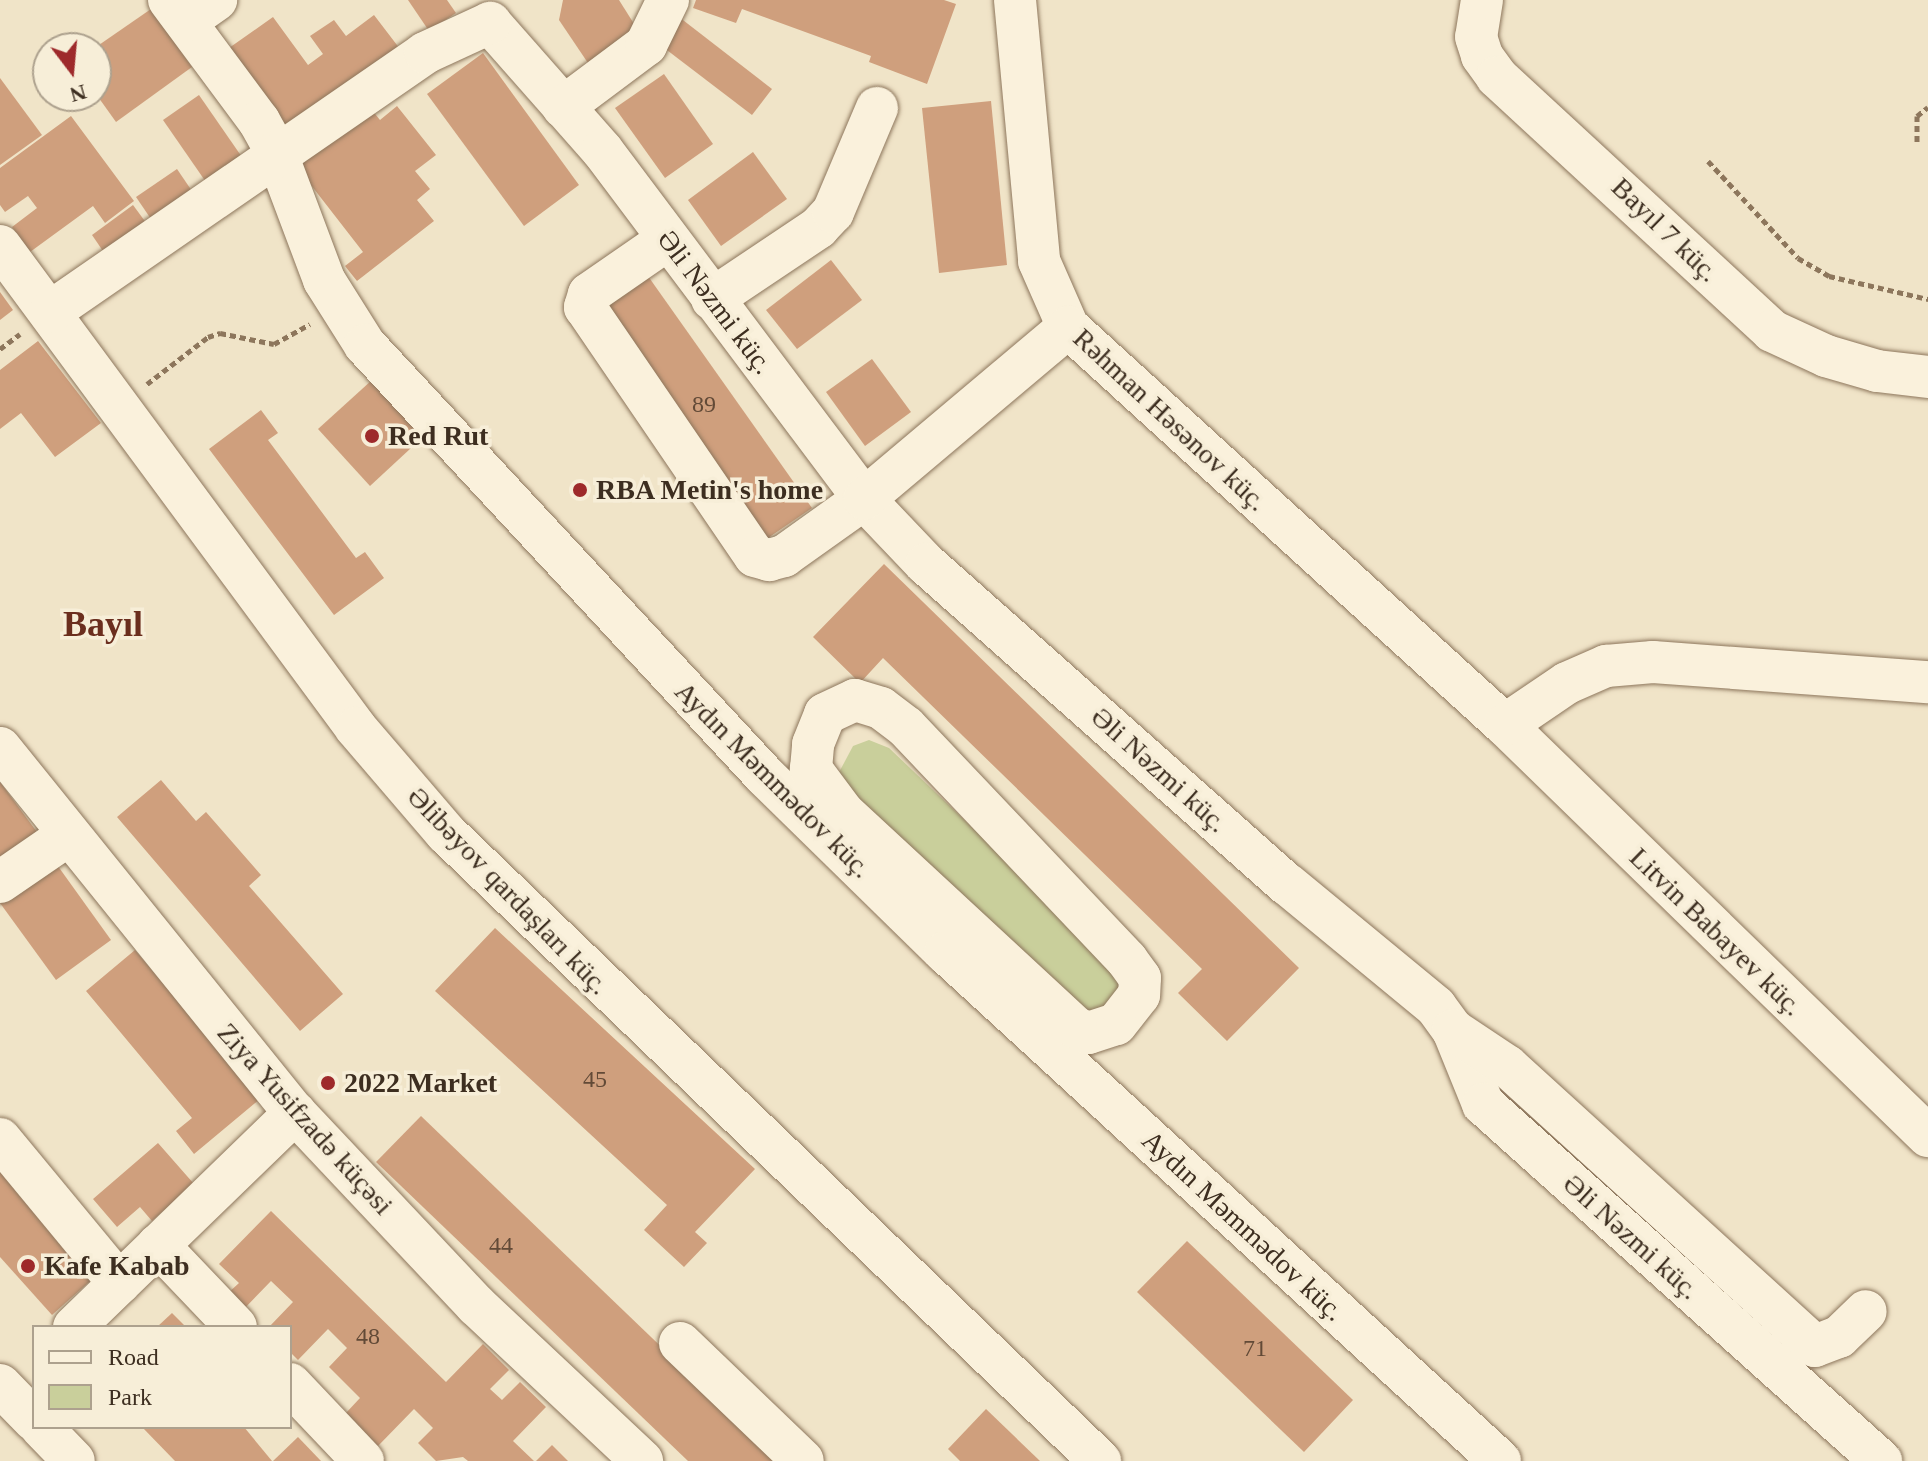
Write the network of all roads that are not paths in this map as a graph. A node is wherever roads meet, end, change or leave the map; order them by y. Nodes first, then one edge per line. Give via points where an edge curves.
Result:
1 (668, 0) edge
2 (1482, 0) edge
3 (190, 7) edge
4 (1005, 7) edge
5 (493, 12) edge
6 (563, 107) junction
7 (877, 108) dead end
8 (276, 152) junction
9 (667, 240) junction
10 (0, 246) edge
11 (712, 299) junction
12 (50, 312) junction
13 (1068, 327) junction
14 (1928, 377) edge
15 (864, 499) junction
16 (1928, 682) edge
17 (1505, 725) junction
18 (0, 748) edge
19 (67, 836) junction
20 (0, 882) edge
21 (956, 939) junction
22 (1453, 1030) junction
23 (295, 1113) junction
24 (1928, 1136) edge
25 (0, 1139) edge
26 (158, 1245) junction
27 (119, 1283) junction
28 (1866, 1311) dead end
29 (76, 1325) edge
30 (234, 1325) edge
31 (680, 1343) dead end
32 (292, 1386) edge
33 (43, 1429) edge
34 (74, 1461) edge
35 (363, 1461) edge
36 (642, 1461) edge
37 (803, 1461) edge
38 (1100, 1461) edge
39 (1500, 1461) edge
40 (1881, 1461) edge

1 - 6 street via 646,45
2 - 14 street, Bayıl 7 küç. via 1476,37 1497,77 1772,331 1826,356 1877,371
3 - 8 street, Aydın Məmmədov küç.
4 - 13 street, Rəhman Həsənov küç. via 1033,158 1039,261
5 - 6 street, Əli Nəzmi küç.
5 - 8 street
6 - 9 street, Əli Nəzmi küç.
7 - 11 street via 833,212 818,228
8 - 12 street
8 - 21 street, Aydın Məmmədov küç. via 338,306 365,345 692,699
9 - 11 street, Əli Nəzmi küç.
9 - 15 street via 589,294 585,307 755,556 784,556
10 - 12 street, Əlibəyov qardaşları küç.
11 - 15 street, Əli Nəzmi küç.
12 - 38 street, Əlibəyov qardaşları küç. via 356,728 446,833
13 - 15 street
13 - 17 street, Rəhman Həsənov küç.
15 - 22 street, Əli Nəzmi küç. via 926,564 1287,884 1436,1007
16 - 17 street via 1653,662 1606,666 1559,688
17 - 24 street, Litvin Babayev küç.
18 - 19 street, Ziya Yusifzadə küçəsi
19 - 20 street
19 - 23 street, Ziya Yusifzadə küçəsi
21 - 21 street via 1088,1033 1116,1024 1139,995 1140,978 1127,960 906,727 881,708 855,700 825,714 813,744 811,769
21 - 39 street, Aydın Məmmədov küç.
22 - 28 street via 1507,1066 1815,1346 1839,1337
22 - 40 street, Əli Nəzmi küç. via 1483,1104
23 - 26 street
23 - 36 street, Ziya Yusifzadə küçəsi via 476,1305
25 - 27 street
26 - 27 street
26 - 30 street
27 - 29 street
31 - 37 street
32 - 35 street
33 - 34 street

